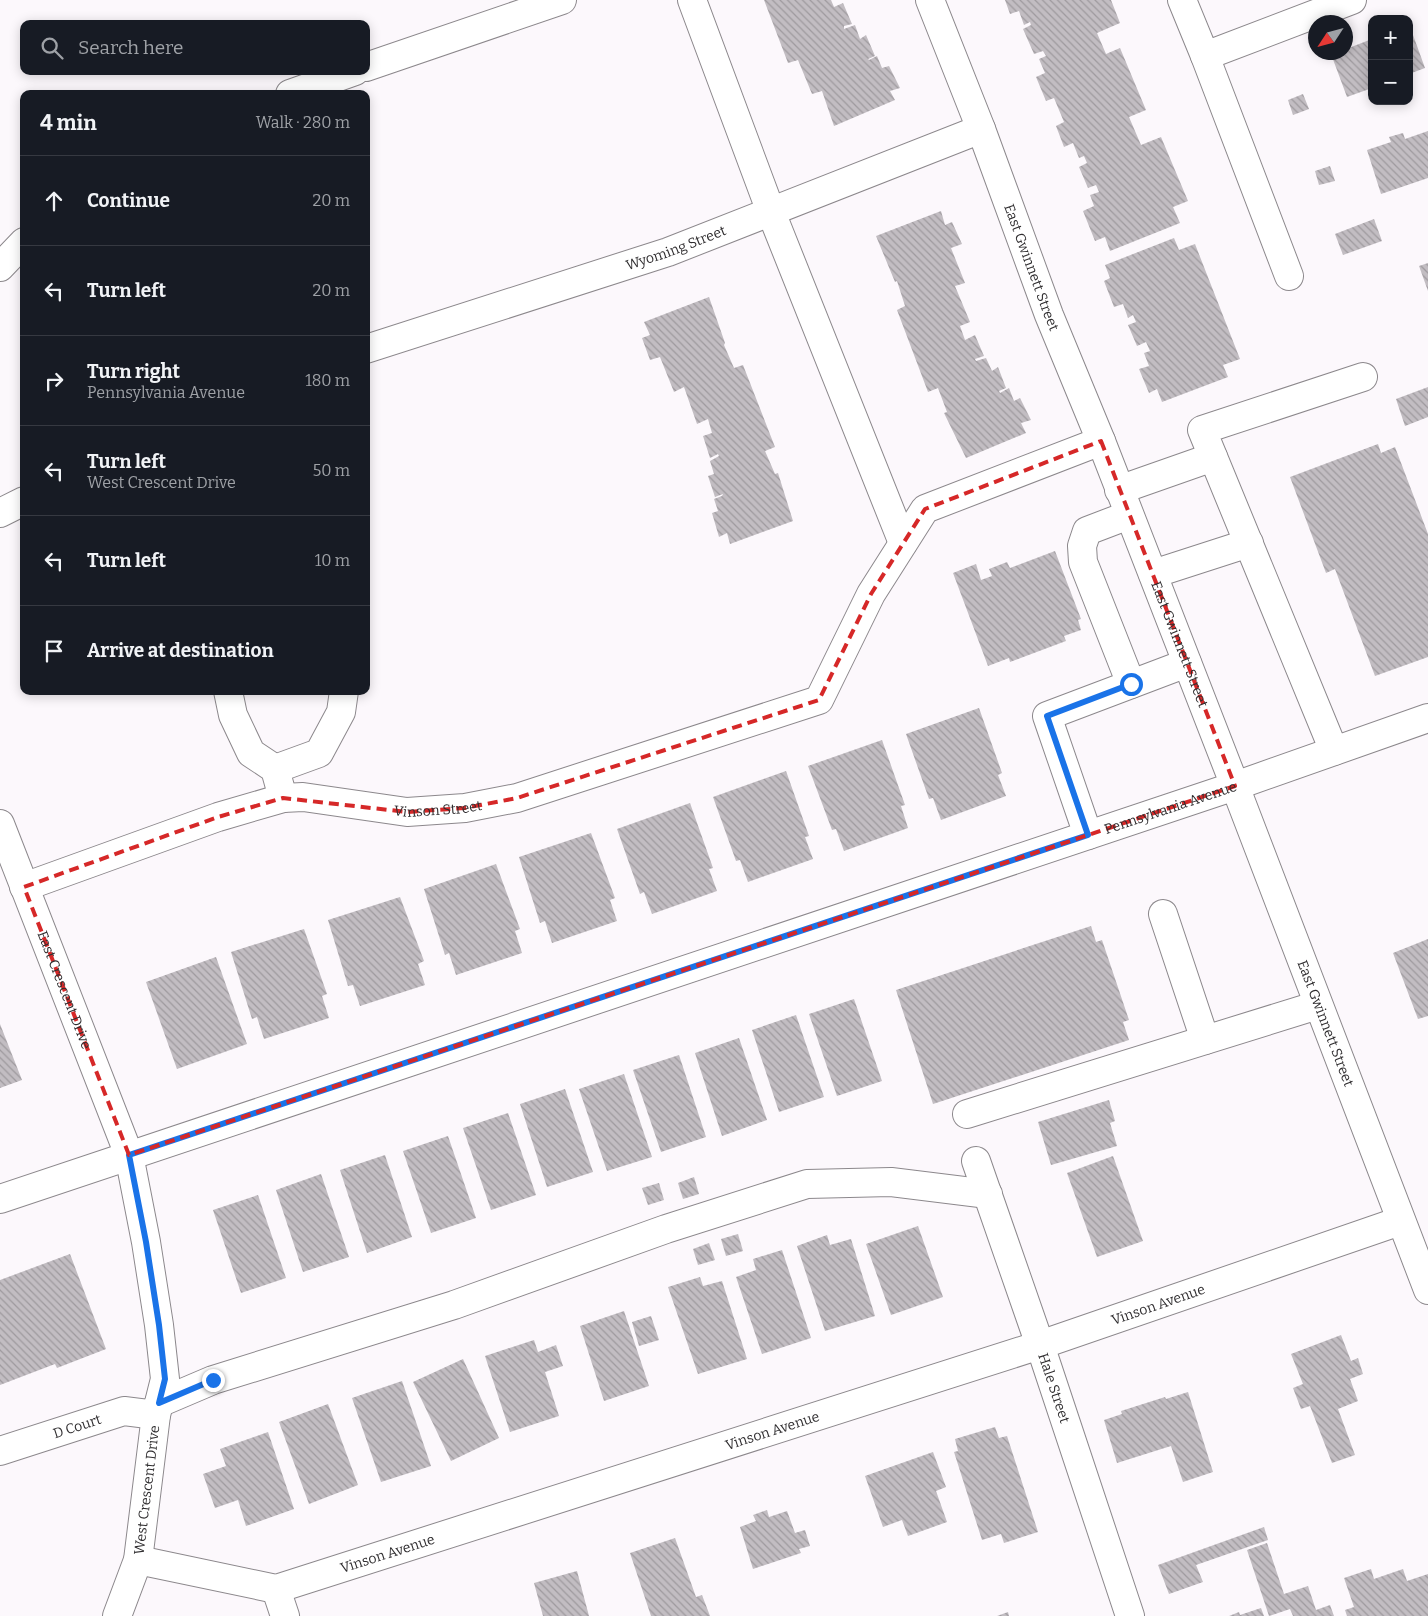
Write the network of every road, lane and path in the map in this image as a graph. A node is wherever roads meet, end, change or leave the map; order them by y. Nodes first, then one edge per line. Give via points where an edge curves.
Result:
1 (562, 0) edge
2 (692, 0) edge
3 (930, 0) edge
4 (1182, 0) edge
5 (1352, 0) edge
6 (1205, 56) junction
7 (370, 66) edge
8 (344, 75) edge
9 (301, 90) edge
10 (981, 129) junction
11 (771, 212) junction
12 (20, 246) edge
13 (0, 267) edge
14 (1289, 276) dead end
15 (370, 348) edge
16 (1363, 377) dead end
17 (1101, 441) junction
18 (1213, 457) junction
19 (1124, 502) junction
20 (20, 503) edge
21 (0, 513) edge
22 (903, 543) junction
23 (1248, 543) junction
24 (1153, 574) junction
25 (1187, 663) junction
26 (1131, 684) junction
27 (229, 695) edge
28 (343, 695) edge
29 (1428, 718) edge
30 (1334, 751) junction
31 (275, 768) junction
32 (1235, 786) junction
33 (283, 798) junction
34 (0, 824) edge
35 (1088, 835) junction
36 (24, 887) junction
37 (1163, 914) dead end
38 (1318, 1005) junction
39 (1205, 1040) junction
40 (967, 1114) dead end
41 (129, 1155) junction
42 (976, 1161) dead end
43 (988, 1194) junction
44 (0, 1199) edge
45 (1400, 1221) junction
46 (1428, 1290) edge
47 (1040, 1345) junction
48 (158, 1409) junction
49 (0, 1451) edge
50 (138, 1560) junction
51 (276, 1589) junction
52 (118, 1616) edge
53 (285, 1616) edge
54 (1130, 1616) edge

1 - 7 street
2 - 11 street
3 - 10 street, East Gwinnett Street
4 - 6 street
5 - 6 street
6 - 14 street
8 - 9 street
10 - 11 street, Wyoming Street
10 - 17 street, East Gwinnett Street via 1049,315
11 - 15 street, Wyoming Street via 668,252
11 - 22 street
12 - 13 street
16 - 18 street via 1202,430
17 - 19 street, East Gwinnett Street
17 - 22 street, Vinson Street via 925,509
18 - 19 street
18 - 23 street
19 - 24 street, East Gwinnett Street
19 - 26 street via 1087,530 1082,546 1083,562
20 - 21 street
22 - 33 street, Vinson Street via 871,594 819,700 517,798 465,808 407,812 303,797
23 - 24 street
23 - 30 street
24 - 25 street, East Gwinnett Street
25 - 26 street
25 - 32 street, East Gwinnett Street
26 - 35 street via 1047,716
27 - 31 street via 233,715 251,753
28 - 31 street via 341,712 319,753
29 - 30 street, Pennsylvania Avenue
30 - 32 street, Pennsylvania Avenue
31 - 33 street
32 - 35 street, Pennsylvania Avenue
32 - 38 street, East Gwinnett Street
33 - 36 street, Vinson Street via 218,817
34 - 36 street, East Crescent Drive
35 - 41 street, Pennsylvania Avenue
36 - 41 street, East Crescent Drive
37 - 39 street
38 - 39 street
38 - 45 street, East Gwinnett Street
39 - 40 street
41 - 44 street, Pennsylvania Avenue
41 - 48 street, West Crescent Drive via 159,1325 165,1379
42 - 43 street, Hale Street
43 - 47 street, Hale Street
43 - 48 street via 891,1182 807,1184 666,1229 454,1305 213,1380
45 - 46 street, East Gwinnett Street
45 - 47 street, Vinson Avenue
47 - 51 street, Vinson Avenue
47 - 54 street, Hale Street
48 - 49 street, D Court via 124,1411
48 - 50 street, West Crescent Drive
50 - 51 street, Vinson Avenue
50 - 52 street, West Crescent Drive
51 - 53 street

